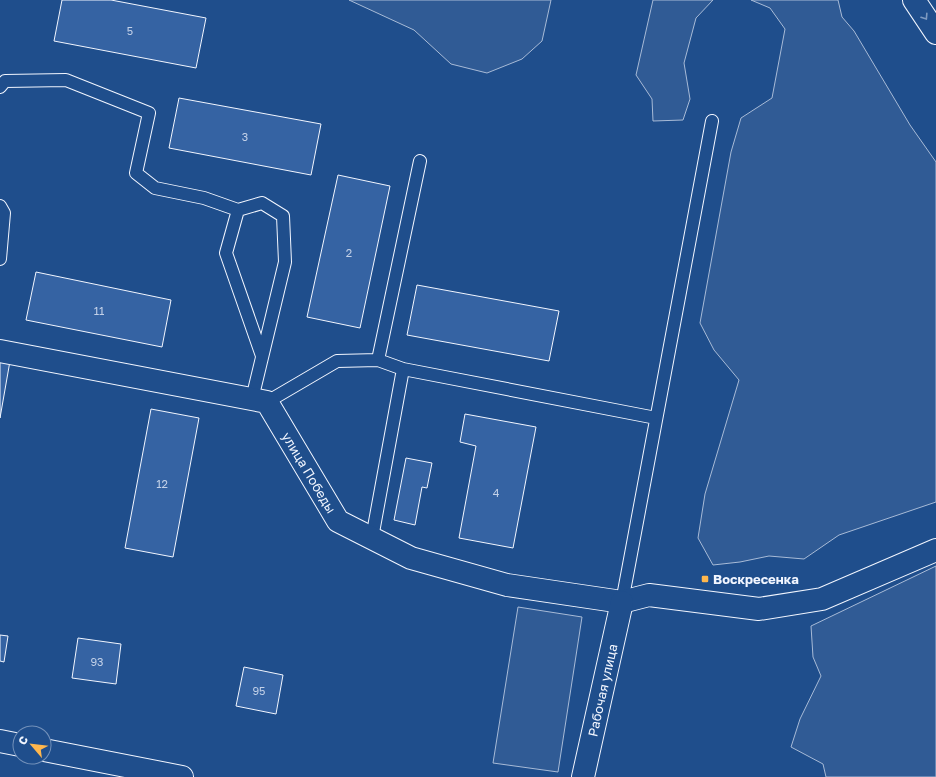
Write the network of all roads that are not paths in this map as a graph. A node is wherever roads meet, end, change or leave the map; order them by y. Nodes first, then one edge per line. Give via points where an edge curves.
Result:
1 (914, 0) edge
2 (936, 33) edge
3 (0, 87) edge
4 (712, 121) dead end
5 (420, 161) dead end
6 (0, 206) edge
7 (238, 210) junction
8 (0, 259) edge
9 (0, 351) edge
10 (262, 356) junction
11 (378, 360) junction
12 (404, 369) junction
13 (260, 400) junction
14 (656, 418) junction
15 (372, 538) junction
16 (936, 550) edge
17 (622, 602) junction
18 (0, 741) edge
19 (12, 743) edge
20 (52, 752) edge
21 (182, 777) edge
22 (583, 777) edge

1 -> 2 street
3 - 7 lane via 5,80 66,80 149,113 136,173 155,188 204,198
4 - 14 lane
5 - 11 lane
6 - 8 lane via 4,213
7 - 10 lane via 226,253
7 - 10 lane via 262,203 283,216 285,262
9 - 13 street
10 - 13 lane
11 - 12 lane
11 - 13 lane via 337,361
12 - 14 lane
12 - 15 lane
13 - 15 street, улица Победы via 338,521
14 - 17 lane
15 - 17 street, улица Победы via 411,558 507,585
16 - 17 street via 822,599 759,609 649,595
17 - 22 street, Рабочая улица
18 - 19 street
20 - 21 street

